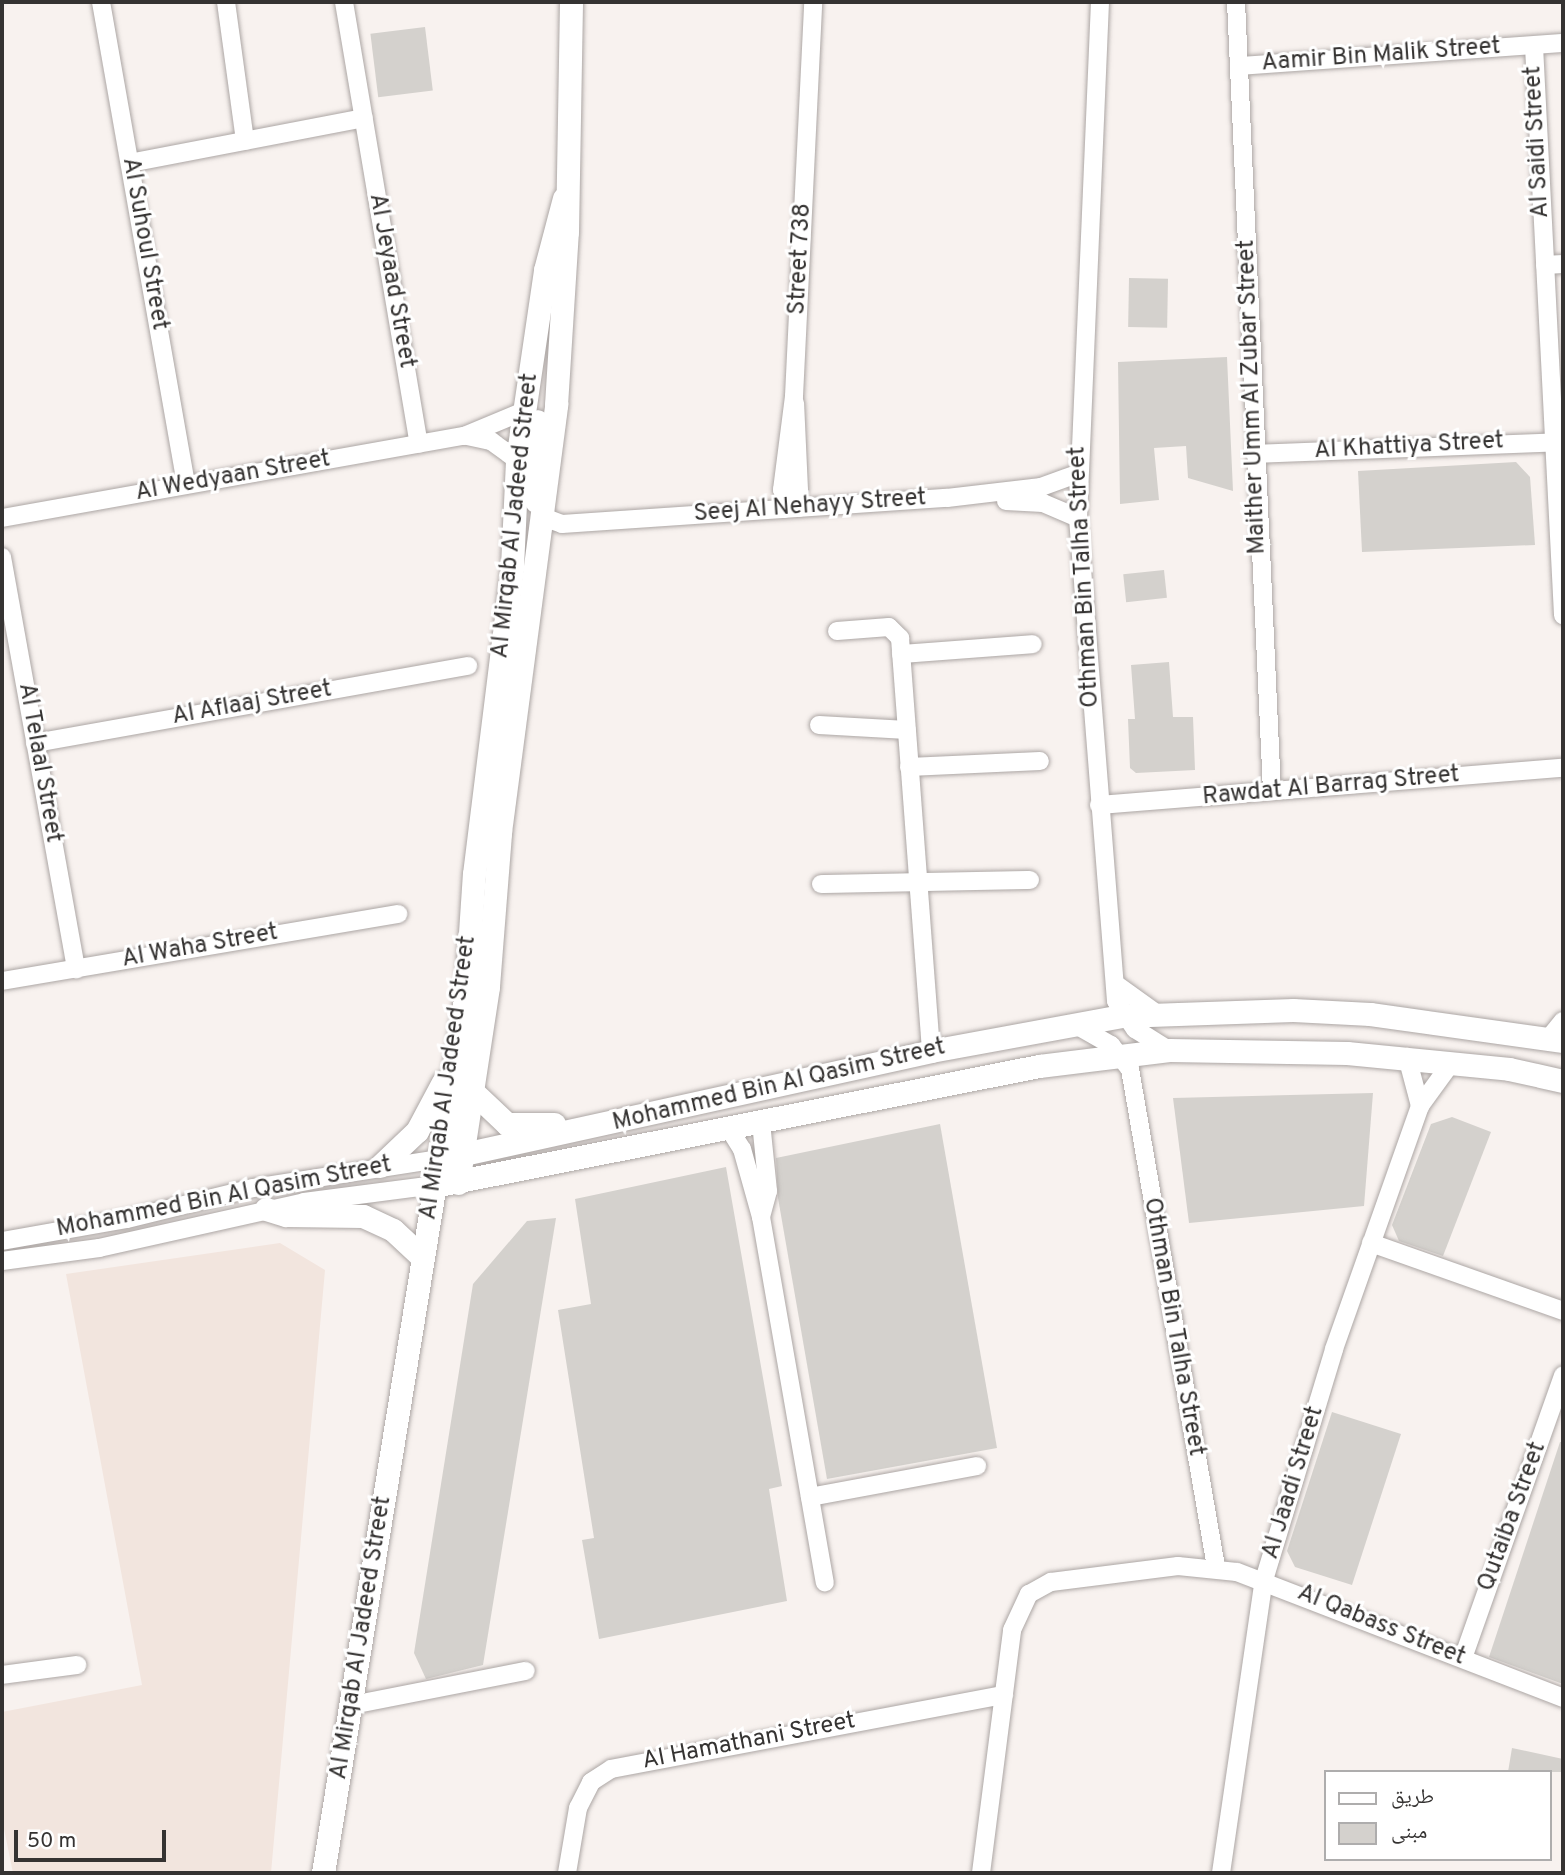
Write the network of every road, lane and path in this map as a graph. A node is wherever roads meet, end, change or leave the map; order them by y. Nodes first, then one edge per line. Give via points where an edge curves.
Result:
1 (101, 2) edge
2 (226, 2) edge
3 (344, 2) edge
4 (571, 2) edge
5 (813, 2) edge
6 (1100, 2) edge
7 (1236, 2) edge
8 (1563, 43) edge
9 (1534, 46) junction
10 (1240, 66) junction
11 (364, 118) junction
12 (245, 141) junction
13 (130, 163) junction
14 (564, 198) junction
15 (1563, 264) edge
16 (1545, 265) junction
17 (532, 357) junction
18 (524, 411) junction
19 (464, 436) junction
20 (1558, 442) edge
21 (419, 444) junction
22 (1255, 454) junction
23 (517, 460) junction
24 (1076, 474) junction
25 (186, 485) junction
26 (947, 498) junction
27 (791, 507) junction
28 (543, 517) junction
29 (1078, 517) junction
30 (2, 518) edge
31 (1560, 529) edge
32 (2, 557) edge
33 (1563, 615) edge
34 (837, 631) dead end
35 (1033, 644) dead end
36 (901, 654) junction
37 (468, 666) dead end
38 (819, 725) dead end
39 (907, 730) junction
40 (35, 743) junction
41 (1040, 761) dead end
42 (909, 767) junction
43 (1563, 768) edge
44 (1272, 791) junction
45 (1099, 805) junction
46 (1030, 880) dead end
47 (821, 884) dead end
48 (918, 884) junction
49 (398, 914) dead end
50 (76, 969) junction
51 (2, 981) edge
52 (1117, 985) junction
53 (1156, 1013) junction
54 (1121, 1016) junction
55 (1074, 1024) junction
56 (1559, 1033) edge
57 (1169, 1049) junction
58 (931, 1051) junction
59 (1122, 1055) junction
60 (455, 1057) junction
61 (1095, 1058) junction
62 (1407, 1058) junction
63 (1452, 1062) junction
64 (1563, 1081) edge
65 (1130, 1086) junction
66 (471, 1090) junction
67 (1420, 1106) junction
68 (633, 1120) junction
69 (761, 1122) junction
70 (730, 1130) junction
71 (463, 1155) junction
72 (439, 1159) junction
73 (380, 1166) junction
74 (458, 1183) junction
75 (435, 1185) junction
76 (266, 1209) junction
77 (761, 1217) junction
78 (2, 1241) edge
79 (1371, 1243) junction
80 (422, 1257) junction
81 (2, 1261) edge
82 (1563, 1311) edge
83 (1563, 1375) edge
84 (977, 1466) dead end
85 (810, 1497) junction
86 (1216, 1567) junction
87 (1264, 1580) junction
88 (825, 1582) dead end
89 (1463, 1658) junction
90 (77, 1665) dead end
91 (526, 1671) dead end
92 (2, 1675) edge
93 (1004, 1695) junction
94 (1563, 1698) edge
95 (352, 1705) junction
96 (323, 1873) edge
97 (567, 1873) edge
98 (981, 1873) edge
99 (1221, 1873) edge

1 - 13 street, Al Suhoul Street
2 - 12 street
3 - 11 street, Al Jeyaad Street
4 - 14 street, Al Mirqab Al Jadeed Street
5 - 27 street, Street 738 via 794,396 799,490
6 - 24 street, Othman Bin Talha Street
7 - 10 street, Maither Umm Al Zubar Street
8 - 9 street, Aamir Bin Malik Street
9 - 10 street, Aamir Bin Malik Street
9 - 16 street, Al Saidi Street
10 - 22 street, Maither Umm Al Zubar Street
11 - 12 street
11 - 21 street, Al Jeyaad Street
12 - 13 street
13 - 25 street, Al Suhoul Street
14 - 17 street, Al Mirqab Al Jadeed Street via 545,270
14 - 28 street, Al Mirqab Al Jadeed Street via 559,354
15 - 16 street
16 - 20 street, Al Saidi Street
17 - 18 street, Al Mirqab Al Jadeed Street
17 - 28 street via 539,388 532,486
18 - 19 street, Al Wedyaan Street
18 - 23 street, Al Mirqab Al Jadeed Street
19 - 21 street, Al Wedyaan Street
19 - 23 street, Al Wedyaan Street via 491,440
20 - 22 street, Al Khattiya Street
20 - 31 street, Al Saidi Street
21 - 25 street, Al Wedyaan Street
22 - 44 street, Maither Umm Al Zubar Street
23 - 60 street, Al Mirqab Al Jadeed Street via 510,589
24 - 26 street, Seej Al Nehayy Street via 1041,487 970,491
24 - 29 street, Othman Bin Talha Street
25 - 30 street, Al Wedyaan Street
26 - 27 street, Seej Al Nehayy Street
26 - 29 street via 1043,503
27 - 28 street, Seej Al Nehayy Street via 562,524
28 - 66 street, Al Mirqab Al Jadeed Street
29 - 45 street, Othman Bin Talha Street
31 - 33 street, Al Saidi Street
32 - 40 street, Al Telaal Street
34 - 36 street via 894,628
35 - 36 street
36 - 39 street
37 - 40 street, Al Aflaaj Street
38 - 39 street
39 - 42 street
40 - 50 street, Al Telaal Street
41 - 42 street
42 - 48 street
43 - 44 street, Rawdat Al Barrag Street
44 - 45 street, Rawdat Al Barrag Street
45 - 52 street, Othman Bin Talha Street
46 - 48 street
47 - 48 street
48 - 58 street
49 - 50 street, Al Waha Street
50 - 51 street, Al Waha Street
52 - 53 street
52 - 54 street, Othman Bin Talha Street
53 - 54 street, Mohammed Bin Al Qasim Street
53 - 56 street, Mohammed Bin Al Qasim Street via 1370,1014
54 - 55 street, Mohammed Bin Al Qasim Street
54 - 57 street
55 - 58 street, Mohammed Bin Al Qasim Street
55 - 59 street
57 - 59 street, Mohammed Bin Al Qasim Street
57 - 62 street, Mohammed Bin Al Qasim Street
58 - 68 street, Mohammed Bin Al Qasim Street
59 - 61 street, Mohammed Bin Al Qasim Street
59 - 65 street, Othman Bin Talha Street via 1130,1069
60 - 72 street, Al Mirqab Al Jadeed Street
60 - 73 street via 417,1131
61 - 65 street
61 - 69 street, Mohammed Bin Al Qasim Street
62 - 63 street, Mohammed Bin Al Qasim Street
62 - 67 street
63 - 64 street, Mohammed Bin Al Qasim Street
63 - 67 street, Al Jaadi Street
65 - 86 street, Othman Bin Talha Street
66 - 68 street via 497,1118 519,1127 605,1114
66 - 71 street, Al Mirqab Al Jadeed Street
67 - 79 street, Al Jaadi Street
68 - 71 street, Mohammed Bin Al Qasim Street
69 - 70 street, Mohammed Bin Al Qasim Street
69 - 77 street via 768,1191
70 - 74 street, Mohammed Bin Al Qasim Street
70 - 77 street via 742,1149
71 - 72 street, Mohammed Bin Al Qasim Street
71 - 74 street, Al Mirqab Al Jadeed Street
72 - 73 street, Mohammed Bin Al Qasim Street
72 - 75 street, Al Mirqab Al Jadeed Street
73 - 78 street, Mohammed Bin Al Qasim Street
74 - 75 street, Mohammed Bin Al Qasim Street
75 - 76 street, Mohammed Bin Al Qasim Street
75 - 80 street, Al Mirqab Al Jadeed Street
76 - 80 street via 286,1215 363,1216 393,1230
76 - 81 street, Mohammed Bin Al Qasim Street via 99,1248
77 - 85 street
79 - 82 street
79 - 87 street, Al Jaadi Street
80 - 95 street, Al Mirqab Al Jadeed Street
83 - 89 street, Qutaiba Street
84 - 85 street
85 - 88 street
86 - 87 street, Al Qabass Street
86 - 93 street, Al Qabass Street via 1178,1566 1051,1582 1029,1594 1012,1630
87 - 89 street, Al Qabass Street
87 - 99 street, Al Jaadi Street
89 - 94 street, Al Qabass Street
90 - 92 street
91 - 95 street
93 - 97 street, Al Hamathani Street via 611,1769 591,1782 578,1808
93 - 98 street, Al Qabass Street
95 - 96 street, Al Mirqab Al Jadeed Street

